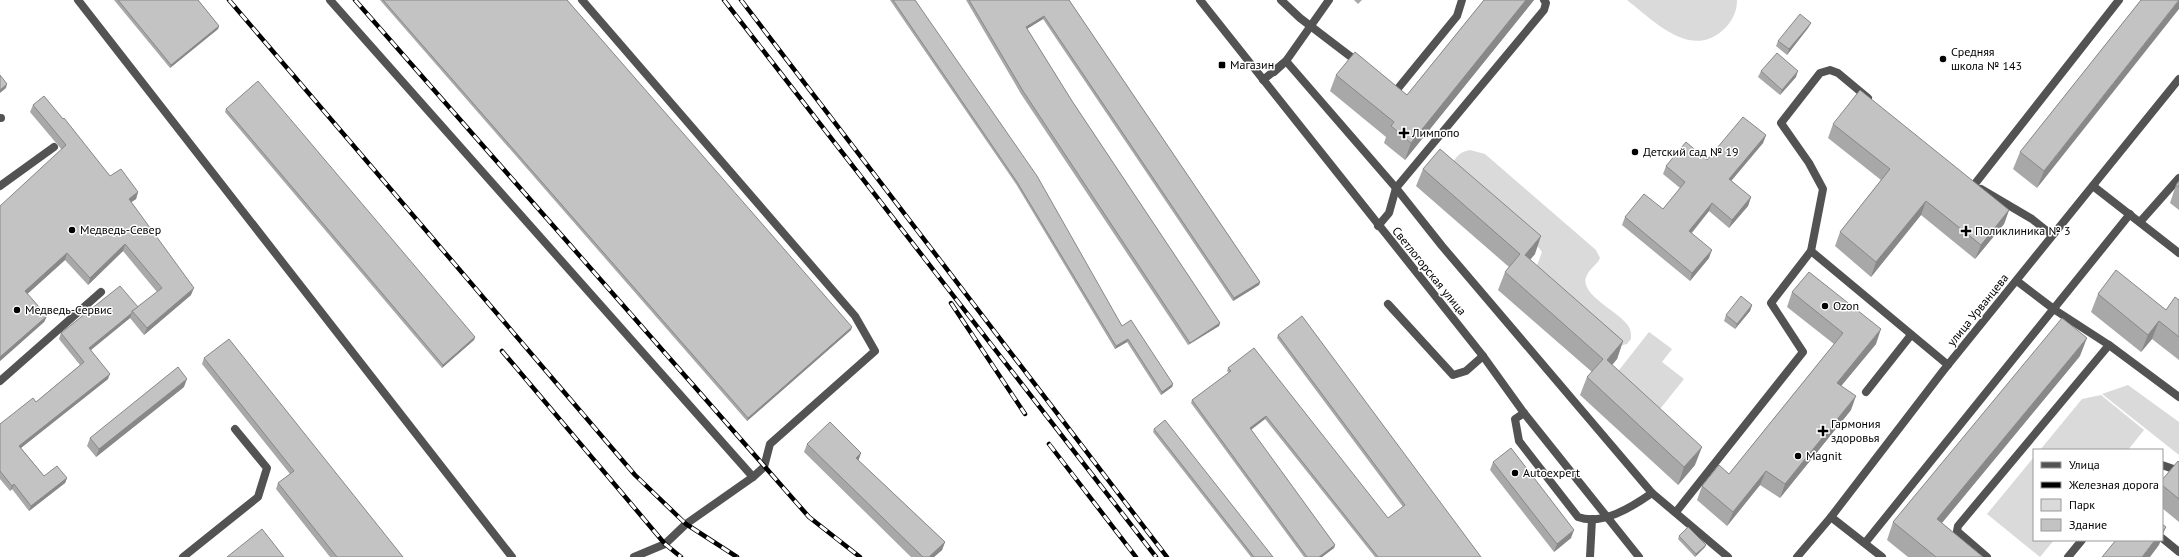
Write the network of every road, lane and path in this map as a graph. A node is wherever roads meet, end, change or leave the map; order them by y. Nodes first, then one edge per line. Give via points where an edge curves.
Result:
1 (78, 0) edge
2 (330, 0) edge
3 (582, 0) edge
4 (1200, 0) edge
5 (1281, 0) edge
6 (1329, 0) edge
7 (1462, 0) edge
8 (1544, 0) edge
9 (2119, 0) edge
10 (1311, 26) junction
11 (1286, 61) junction
12 (1365, 68) edge
13 (2179, 79) edge
14 (1263, 80) junction
15 (1383, 82) edge
16 (1874, 102) edge
17 (54, 147) dead end
18 (2179, 178) edge
19 (0, 186) edge
20 (2093, 186) junction
21 (1396, 188) junction
22 (2130, 214) junction
23 (2140, 222) junction
24 (1378, 226) junction
25 (2052, 235) junction
26 (1811, 251) junction
27 (2179, 253) edge
28 (2017, 281) junction
29 (101, 292) dead end
30 (1388, 304) dead end
31 (2055, 310) junction
32 (1910, 335) junction
33 (2109, 344) junction
34 (1483, 356) junction
35 (1948, 365) junction
36 (0, 381) edge
37 (1866, 392) dead end
38 (2179, 398) edge
39 (1524, 412) junction
40 (235, 429) dead end
41 (2163, 465) edge
42 (2179, 471) edge
43 (752, 477) junction
44 (1652, 493) junction
45 (1676, 512) junction
46 (1607, 517) junction
47 (1831, 517) junction
48 (1592, 519) junction
49 (2163, 539) edge
50 (2081, 541) edge
51 (1865, 543) junction
52 (2178, 551) edge
53 (183, 557) edge
54 (512, 557) edge
55 (634, 557) edge
56 (1590, 557) edge
57 (1639, 557) edge
58 (1728, 557) edge
59 (1797, 557) edge
60 (1882, 557) edge
61 (1987, 557) edge
62 (2068, 557) edge
63 (2172, 557) edge

1 - 54 street
2 - 43 street
3 - 43 street via 855,316 874,351 770,444 764,467
4 - 14 street, Светлогорская улица
5 - 10 street
6 - 10 street
7 - 15 street via 1457,16 1395,92
8 - 21 street via 1544,10
9 - 25 street via 1971,183
10 - 11 street
10 - 12 street
11 - 14 street
11 - 21 street
13 - 20 street, улица Урванцева
14 - 24 street, Светлогорская улица
16 - 26 street via 1838,73 1830,70 1820,72 1781,123 1809,163 1823,189
17 - 19 street
18 - 23 street
20 - 22 street
20 - 25 street, улица Урванцева
21 - 24 street via 1389,213
21 - 44 street via 1447,252
22 - 23 street
22 - 31 street
23 - 27 street
24 - 34 street, Светлогорская улица
25 - 28 street, улица Урванцева
26 - 32 street
26 - 45 street via 1771,303 1803,352
28 - 31 street
28 - 35 street, улица Урванцева
29 - 36 street
30 - 34 street via 1452,375 1466,371
31 - 33 street
31 - 51 street
32 - 35 street
32 - 37 street
33 - 38 street
33 - 61 street via 1958,526 1957,531
34 - 39 street, Светлогорская улица
35 - 47 street, улица Урванцева
39 - 46 street, Светлогорская улица
39 - 48 street via 1516,419 1519,441 1578,517
40 - 53 street via 268,468 258,497
41 - 42 street
43 - 55 street via 686,524 665,544
44 - 45 street
44 - 46 street via 1635,506
45 - 58 street
46 - 48 street
46 - 57 street, Светлогорская улица
47 - 51 street
47 - 59 street, улица Урванцева
48 - 56 street
49 - 52 street
50 - 62 street
51 - 60 street
52 - 63 street

